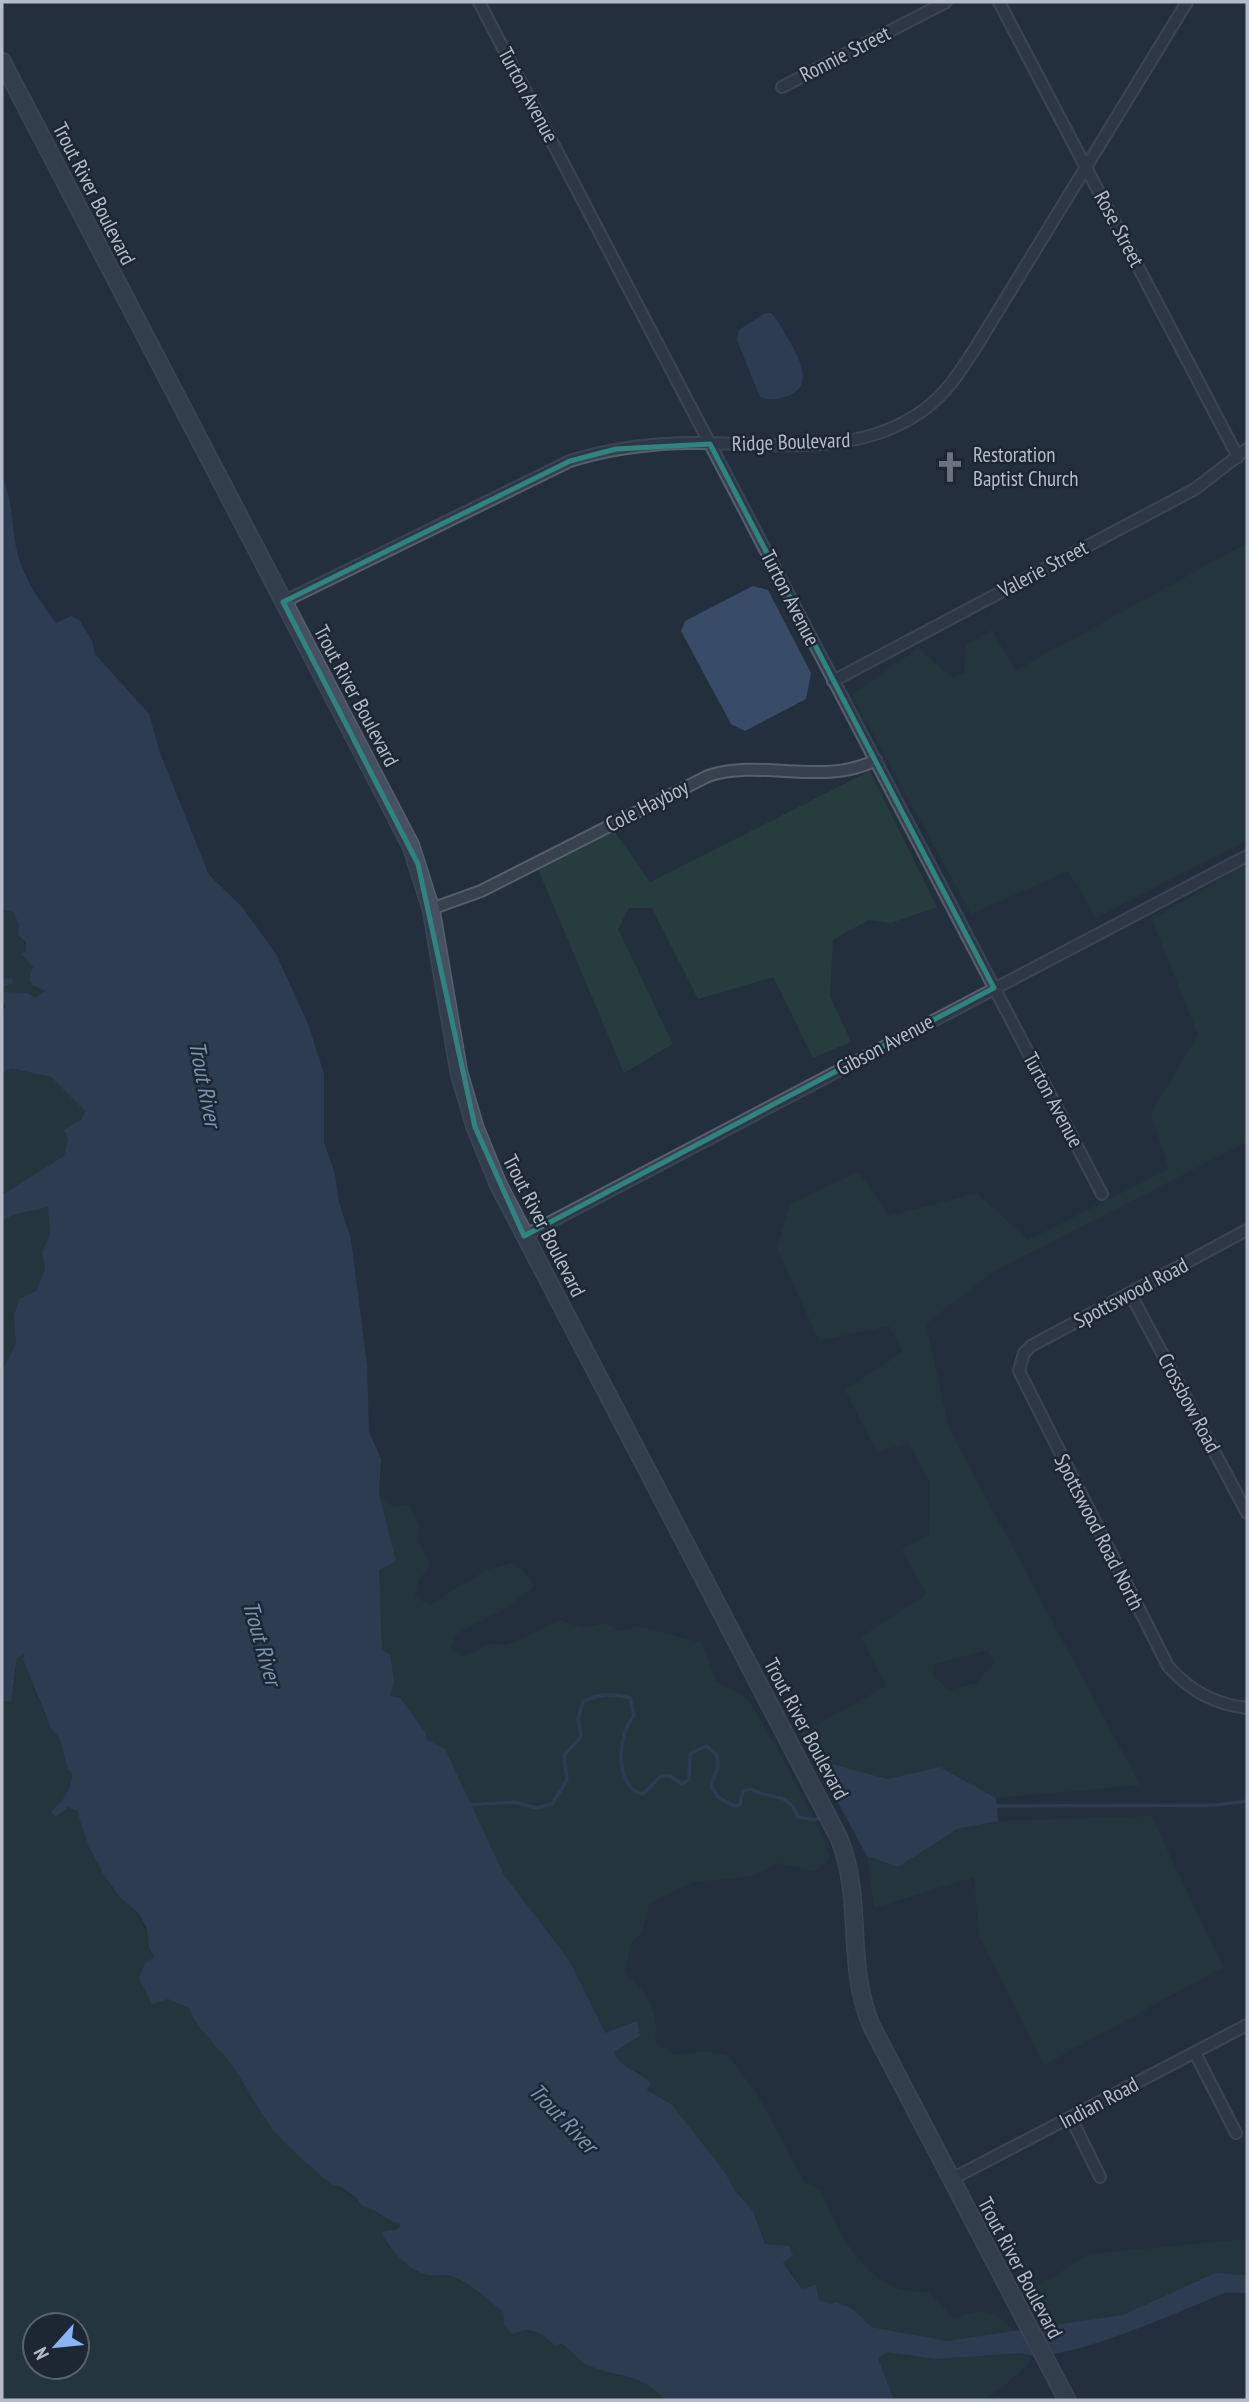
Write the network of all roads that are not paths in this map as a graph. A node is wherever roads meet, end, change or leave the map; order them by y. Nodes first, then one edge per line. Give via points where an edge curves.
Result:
1 (479, 2) edge
2 (946, 2) edge
3 (999, 2) edge
4 (1187, 2) edge
5 (2, 61) edge
6 (782, 87) dead end
7 (1085, 166) junction
8 (710, 444) junction
9 (1247, 449) edge
10 (1238, 457) junction
11 (283, 602) junction
12 (833, 681) junction
13 (876, 761) junction
14 (1247, 856) edge
15 (431, 909) junction
16 (994, 988) junction
17 (1102, 1194) dead end
18 (1247, 1230) edge
19 (524, 1236) junction
20 (1130, 1293) junction
21 (1020, 1361) joint
22 (1247, 1513) edge
23 (1247, 1708) edge
24 (1247, 2025) edge
25 (1195, 2053) junction
26 (1071, 2118) junction
27 (1236, 2133) dead end
28 (1100, 2177) dead end
29 (950, 2180) junction
30 (1067, 2400) edge

1 - 8 street, Turton Avenue
2 - 6 street, Ronnie Street
3 - 7 street, Rose Street
4 - 7 street, Ridge Boulevard
5 - 11 street, Trout River Boulevard
7 - 8 street, Ridge Boulevard via 976,347 942,394 924,409 885,431 837,444
7 - 10 street, Rose Street
8 - 11 street, Ridge Boulevard via 616,449 570,461
8 - 12 street, Turton Avenue
9 - 10 street, Valerie Street
10 - 12 street, Valerie Street via 1195,489
11 - 15 street, Trout River Boulevard via 411,846
12 - 13 street, Turton Avenue
13 - 15 street, Cole Hayboy via 834,772 726,770 481,891
13 - 16 street, Turton Avenue
14 - 16 street, Gibson Avenue
15 - 19 street, Trout River Boulevard via 466,1097 486,1156
16 - 17 street, Turton Avenue
16 - 19 street, Gibson Avenue
18 - 20 street, Spottswood Road
19 - 29 street, Trout River Boulevard via 845,1852 862,2004
20 - 21 street, Spottswood Road via 1031,1346
20 - 22 street, Crossbow Road
21 - 23 street, Spottswood Road North via 1022,1382 1168,1666 1197,1692 1229,1706
24 - 25 street, Indian Road
25 - 26 street, Indian Road
25 - 27 street
26 - 28 street
26 - 29 street, Indian Road
29 - 30 street, Trout River Boulevard

